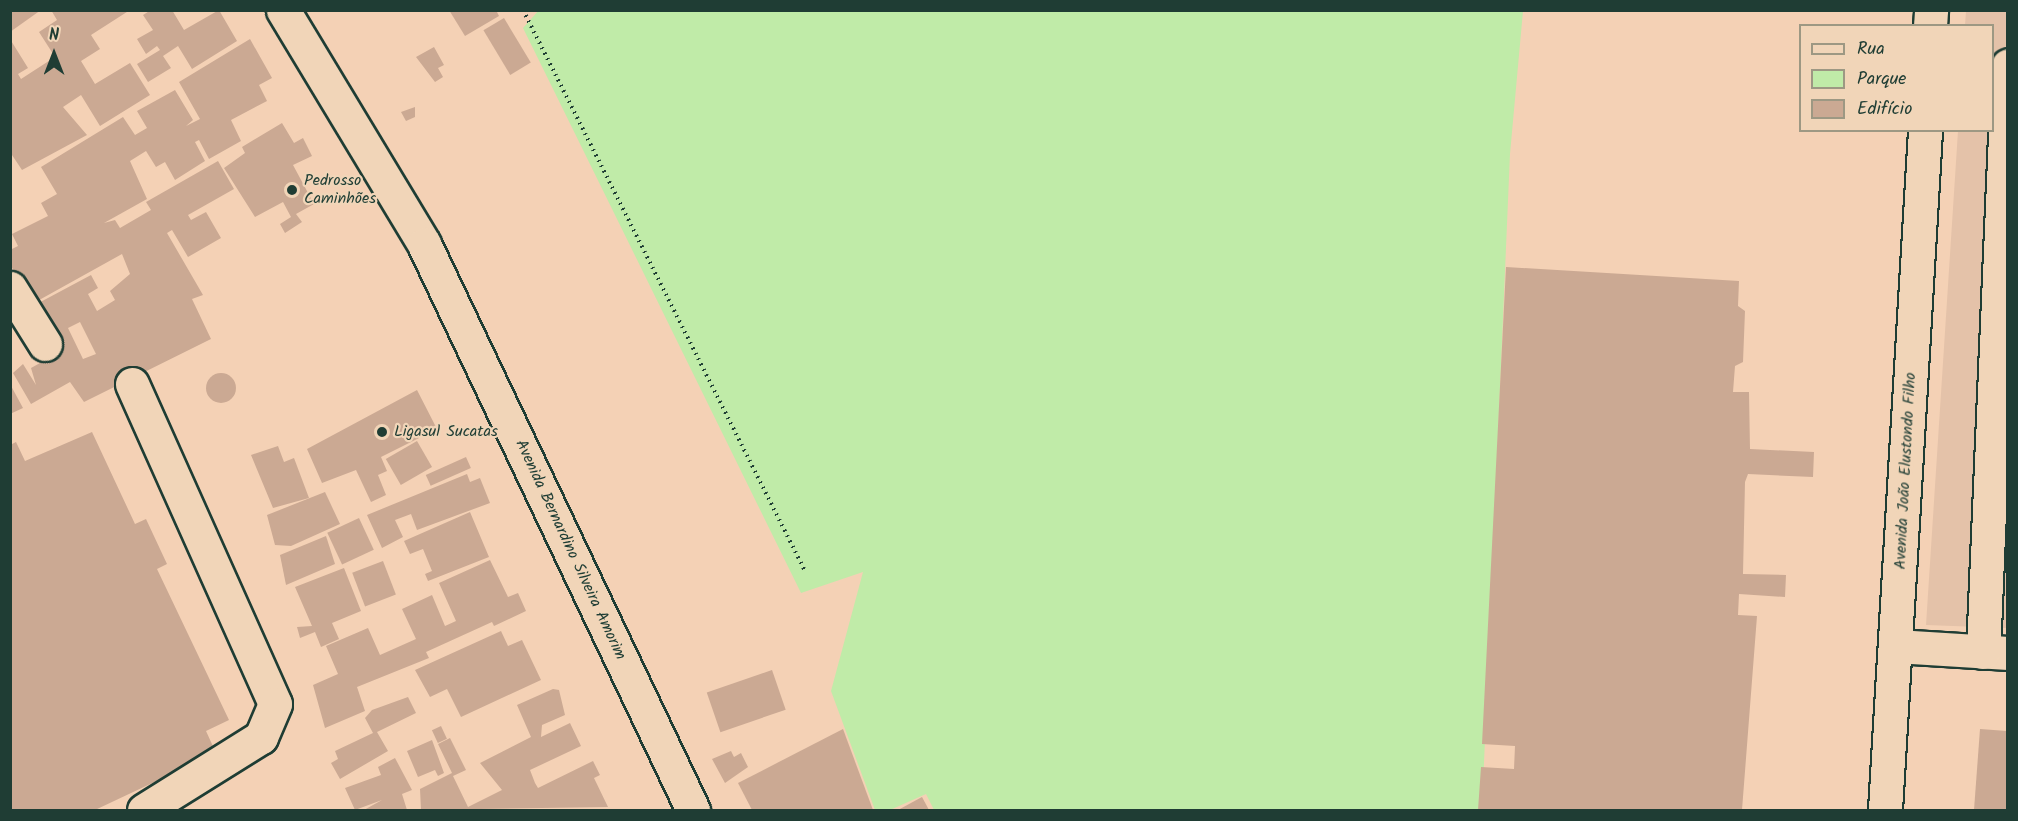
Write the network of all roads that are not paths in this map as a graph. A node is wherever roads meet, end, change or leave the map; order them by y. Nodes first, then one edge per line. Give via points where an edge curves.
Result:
1 (283, 10) edge
2 (2007, 66) edge
3 (1925, 132) edge
4 (10, 288) edge
5 (45, 344) dead end
6 (132, 384) dead end
7 (1996, 586) edge
8 (1896, 646) junction
9 (1995, 653) edge
10 (144, 810) edge
11 (693, 810) edge
12 (1885, 810) edge

1 - 11 main road, Avenida Bernardino Silveira Amorim via 424,244
2 - 7 main road
3 - 8 main road, Avenida João Elustondo Filho
4 - 5 main road
6 - 10 main road via 275,704 261,737
7 - 9 main road
8 - 9 main road
8 - 12 main road, Avenida João Elustondo Filho

